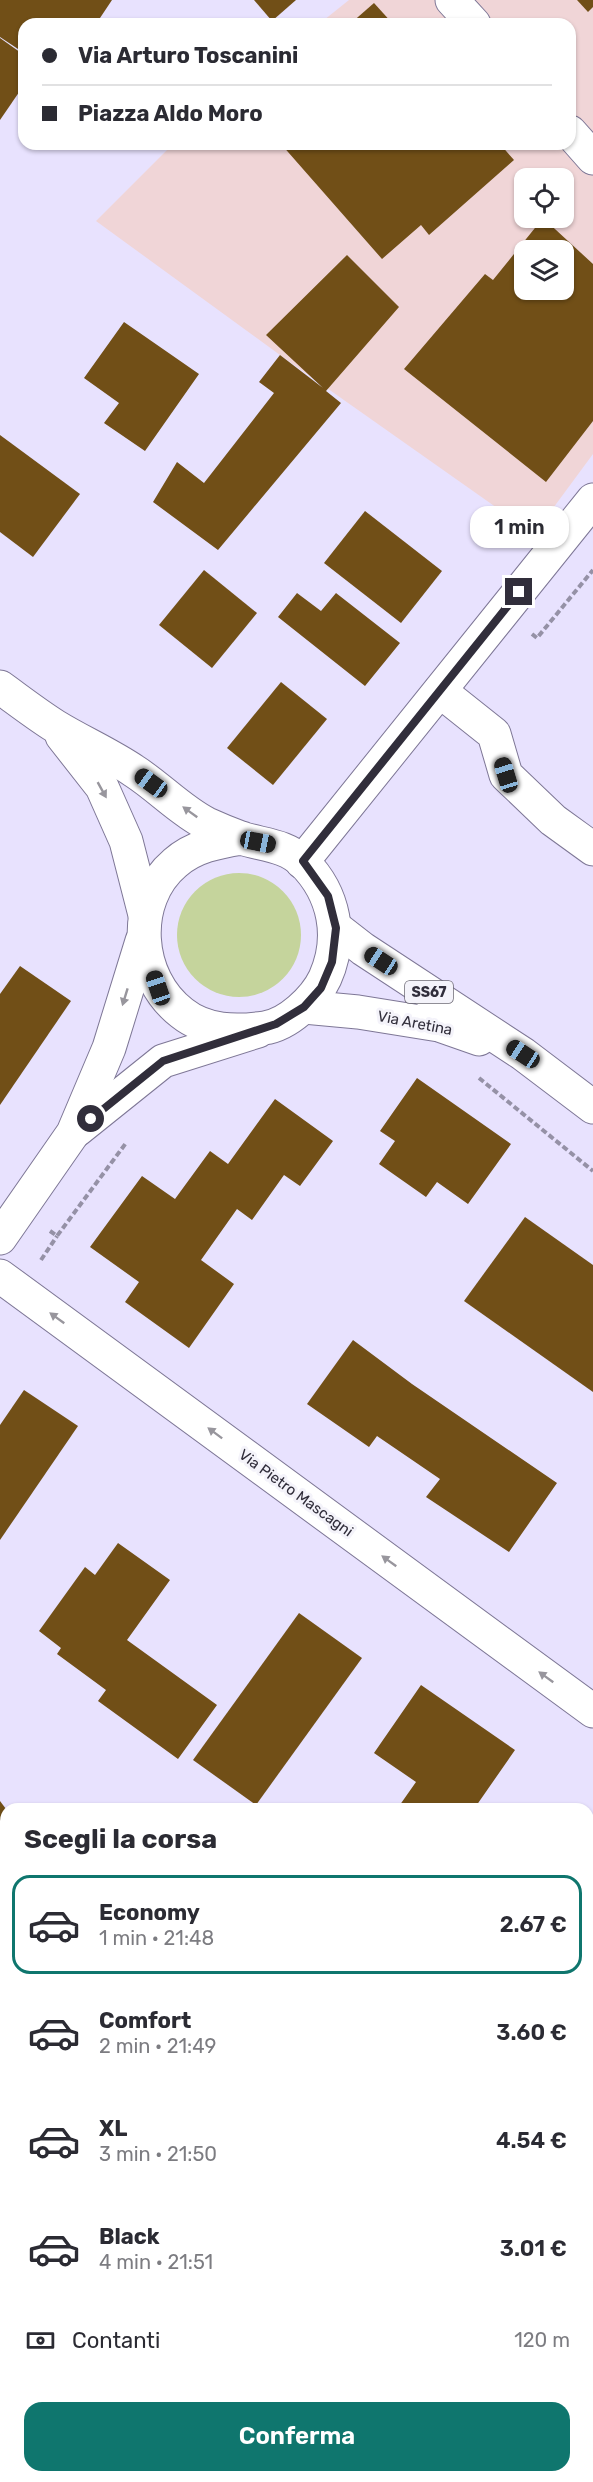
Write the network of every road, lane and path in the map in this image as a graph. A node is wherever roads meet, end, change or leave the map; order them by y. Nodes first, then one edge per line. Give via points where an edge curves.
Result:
1 (453, 0) edge
2 (469, 18) edge
3 (576, 139) edge
4 (593, 158) edge
5 (593, 500) edge
6 (0, 687) edge
7 (440, 691) junction
8 (55, 726) junction
9 (242, 838) junction
10 (593, 849) edge
11 (303, 861) junction
12 (143, 928) junction
13 (336, 928) junction
14 (304, 1007) junction
15 (268, 1028) junction
16 (523, 1054) junction
17 (469, 1074) dead end
18 (593, 1107) edge
19 (73, 1133) junction
20 (130, 1137) dead end
21 (593, 1171) edge
22 (19, 1211) junction
23 (0, 1238) edge
24 (0, 1276) edge
25 (593, 1711) edge

1 - 2 street
3 - 4 street
5 - 7 street
6 - 8 street
7 - 10 street via 494,734 506,775 553,820
7 - 11 street
9 -> 8 street via 206,824 133,770
8 -> 12 street via 102,788 126,841
9 - 11 street via 273,844
9 - 12 street via 208,843 175,862 157,883
11 - 13 street via 328,896
12 - 15 street via 158,988 182,1013 198,1023 231,1032
12 -> 19 street via 109,1048
13 - 14 street via 332,962 321,988
13 - 16 street, Via Aretina / SS67
14 - 15 street
14 - 16 street, Via Aretina / SS67 via 439,1025
15 - 19 street via 163,1061
16 - 18 street, Via Aretina / SS67
17 - 21 path via 479,1078
19 - 22 street
20 - 22 path via 57,1236
22 - 23 street
25 -> 24 street, Via Pietro Mascagni

